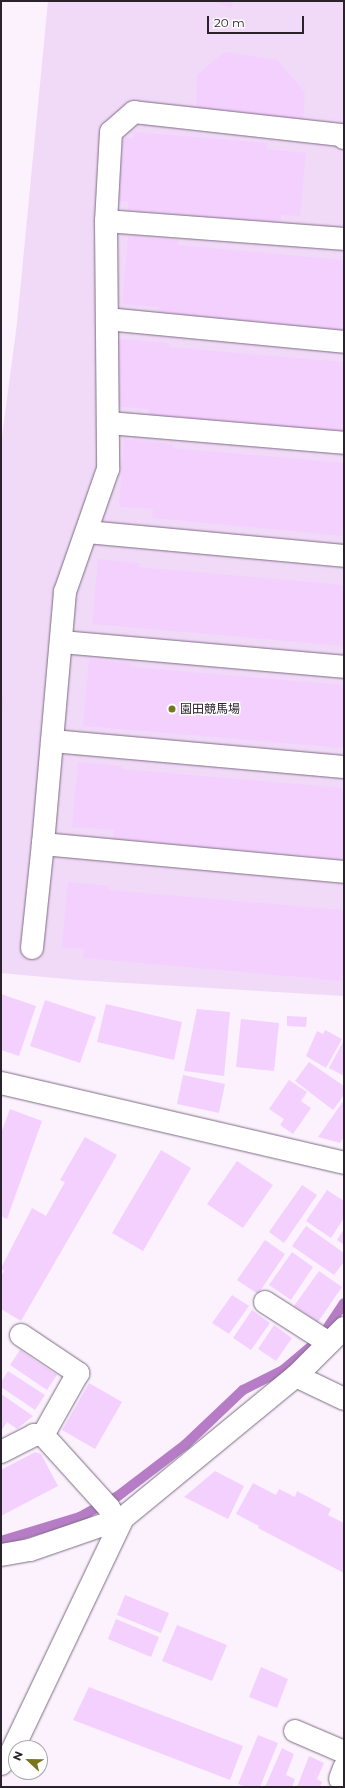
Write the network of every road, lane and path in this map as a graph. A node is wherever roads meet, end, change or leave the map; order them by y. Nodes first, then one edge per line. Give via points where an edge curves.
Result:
1 (344, 138) edge
2 (106, 221) junction
3 (344, 239) edge
4 (107, 319) junction
5 (344, 342) edge
6 (108, 423) junction
7 (344, 444) edge
8 (87, 532) junction
9 (344, 556) edge
10 (61, 642) junction
11 (344, 667) edge
12 (52, 741) junction
13 (344, 767) edge
14 (43, 844) junction
15 (344, 872) edge
16 (32, 948) dead end
17 (1, 1083) edge
18 (344, 1163) edge
19 (265, 1302) dead end
20 (344, 1328) edge
21 (21, 1335) dead end
22 (329, 1343) junction
23 (296, 1376) junction
24 (344, 1399) edge
25 (43, 1435) junction
26 (1, 1452) edge
27 (120, 1519) junction
28 (1, 1555) edge
29 (295, 1731) dead end
30 (344, 1752) edge
31 (1, 1764) edge

1 - 2 street via 341,135 134,112 111,132
2 - 3 street
2 - 4 street
4 - 5 street
4 - 6 street
6 - 7 street
6 - 8 street via 108,469
8 - 9 street
8 - 10 street via 65,592
10 - 11 street
10 - 12 street
12 - 13 street
12 - 14 street
14 - 15 street
14 - 16 street
17 - 18 street
19 - 22 street
20 - 22 street
21 - 25 street via 78,1373
22 - 23 street
23 - 24 street
23 - 27 street
25 - 26 street via 34,1435
25 - 27 street
27 - 28 street via 30,1550
27 - 31 street via 10,1755
29 - 30 street

